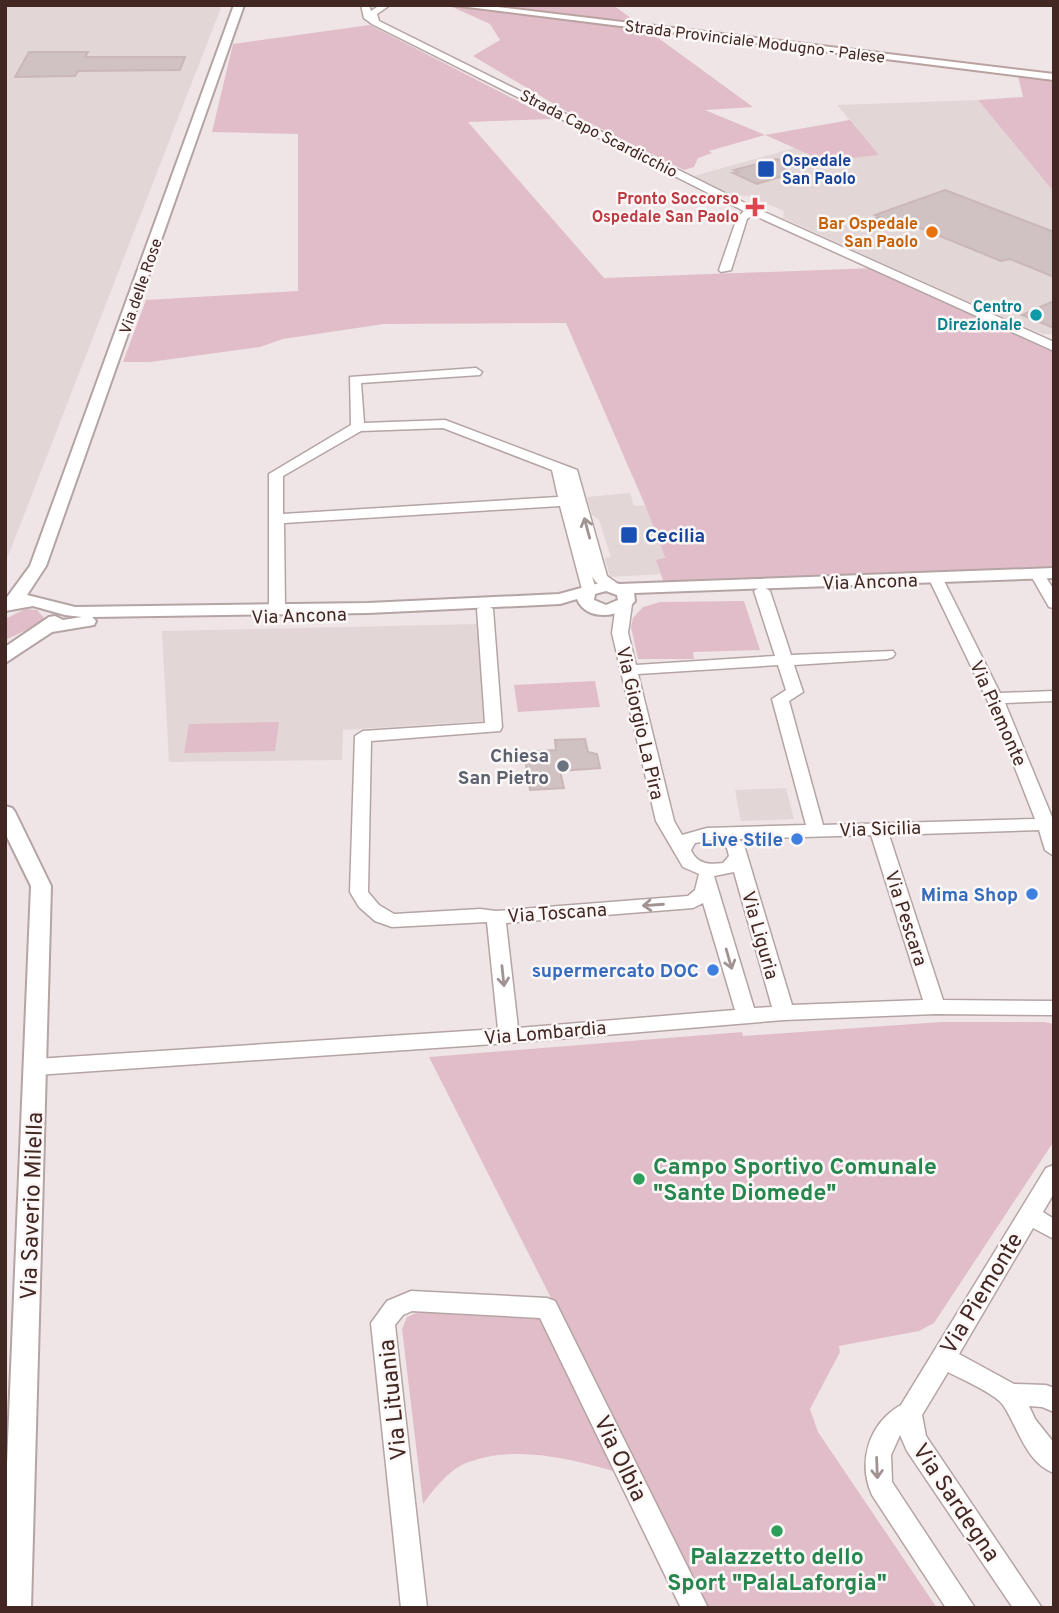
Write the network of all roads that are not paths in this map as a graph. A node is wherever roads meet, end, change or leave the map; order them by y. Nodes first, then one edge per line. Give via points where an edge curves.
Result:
1 (239, 5) edge
2 (365, 5) edge
3 (386, 5) edge
4 (456, 5) edge
5 (477, 5) edge
6 (375, 22) junction
7 (1054, 76) edge
8 (752, 210) junction
9 (725, 270) dead end
10 (1054, 346) edge
11 (476, 372) dead end
12 (358, 427) junction
13 (558, 467) junction
14 (566, 501) junction
15 (276, 519) junction
16 (38, 566) junction
17 (1045, 573) edge
18 (936, 579) junction
19 (588, 590) junction
20 (762, 590) junction
21 (621, 595) junction
22 (9, 604) edge
23 (49, 604) junction
24 (1054, 604) edge
25 (277, 609) junction
26 (485, 609) junction
27 (596, 609) junction
28 (619, 626) junction
29 (48, 628) junction
30 (887, 654) dead end
31 (5, 657) edge
32 (785, 662) junction
33 (629, 670) junction
34 (1054, 696) edge
35 (995, 698) junction
36 (5, 812) edge
37 (1046, 812) edge
38 (665, 821) junction
39 (878, 828) junction
40 (816, 830) junction
41 (755, 832) junction
42 (705, 835) junction
43 (682, 850) junction
44 (1054, 850) edge
45 (738, 854) junction
46 (704, 874) junction
47 (496, 917) junction
48 (935, 1007) junction
49 (1054, 1008) edge
50 (784, 1013) junction
51 (746, 1015) junction
52 (509, 1036) junction
53 (36, 1067) junction
54 (1054, 1174) edge
55 (1028, 1214) junction
56 (1054, 1230) edge
57 (547, 1308) joint
58 (943, 1357) junction
59 (1011, 1395) junction
60 (1054, 1401) edge
61 (910, 1413) junction
62 (1054, 1462) edge
63 (16, 1608) edge
64 (414, 1608) edge
65 (695, 1608) edge
66 (962, 1608) edge
67 (1029, 1608) edge

1 - 16 street, Via delle Rose
2 - 6 street via 368,18
3 - 6 street via 373,13
4 - 7 street, Strada Provinciale Modugno - Palese
5 - 7 street, Strada Provinciale Modugno - Palese
6 - 8 street, Strada Capo Scardicchio
8 - 9 street via 743,218
8 - 10 street, Strada Capo Scardicchio
11 - 12 street via 354,380
12 - 13 street via 445,424
12 - 15 street via 276,474
13 - 14 street
21 -> 13 street via 600,578 572,472
14 - 15 street
14 - 19 street
15 - 25 street
16 - 22 street, Via delle Rose
16 - 23 street, Via delle Rose
17 - 18 street
17 - 24 street
18 - 20 street, Via Ancona
18 - 21 street, Via Ancona
18 - 35 street, Via Piemonte
19 - 21 street, Via Ancona via 599,586
19 - 25 street, Via Ancona via 560,599
19 - 27 street via 585,601
20 - 21 street, Via Ancona
20 - 32 street
21 - 27 street, Via Ancona via 613,610
21 - 28 street
22 - 23 street, Via Ancona
23 - 25 street, Via Ancona via 84,612
23 - 29 street via 57,619
26 - 27 street, Via Ancona via 567,604
26 - 29 street, Via Ancona via 97,621
26 - 47 street, Via Toscana via 494,727 363,736 359,892 366,905 392,921
27 - 28 street
28 - 33 street, Via Giorgio La Pira
29 - 31 street via 13,647
30 - 32 street
32 - 33 street
32 - 40 street via 795,692 780,699
33 - 38 street, Via Giorgio La Pira
34 - 35 street
35 - 37 street, Via Piemonte
36 - 53 street, Via Saverio Milella via 41,886
37 - 39 street, Via Sicilia
37 - 44 street, Via Piemonte
38 - 42 street via 686,833
38 - 43 street, Via Giorgio La Pira
39 - 40 street, Via Sicilia
39 - 48 street, Via Pescara
40 - 41 street, Via Sicilia
41 - 42 street, Via Sicilia
41 - 45 street via 743,840
42 - 43 street via 684,844
42 - 45 street via 730,840
43 - 46 street via 688,862
45 - 46 street via 729,867
45 - 50 street, Via Liguria
46 -> 47 street, Via Toscana via 704,892 693,902
46 -> 51 street, Via Liguria
47 -> 52 street
48 - 49 street, Via Lombardia
48 - 50 street, Via Lombardia
50 - 51 street, Via Lombardia
51 - 52 street, Via Lombardia
52 - 53 street, Via Lombardia
53 - 63 street, Via Saverio Milella
54 - 55 street, Via Piemonte
55 - 56 street
55 - 58 street, Via Piemonte
57 - 64 street, Via Lituania via 411,1301 395,1308 383,1323
57 - 65 street, Via Olbia
58 - 59 street
58 - 61 street, Via Piemonte
59 - 60 street via 1046,1396
59 - 62 street via 1026,1427
61 -> 66 street, Via Sardegna via 898,1418 879,1449 876,1474
61 - 67 street, Via Sardegna via 916,1443

